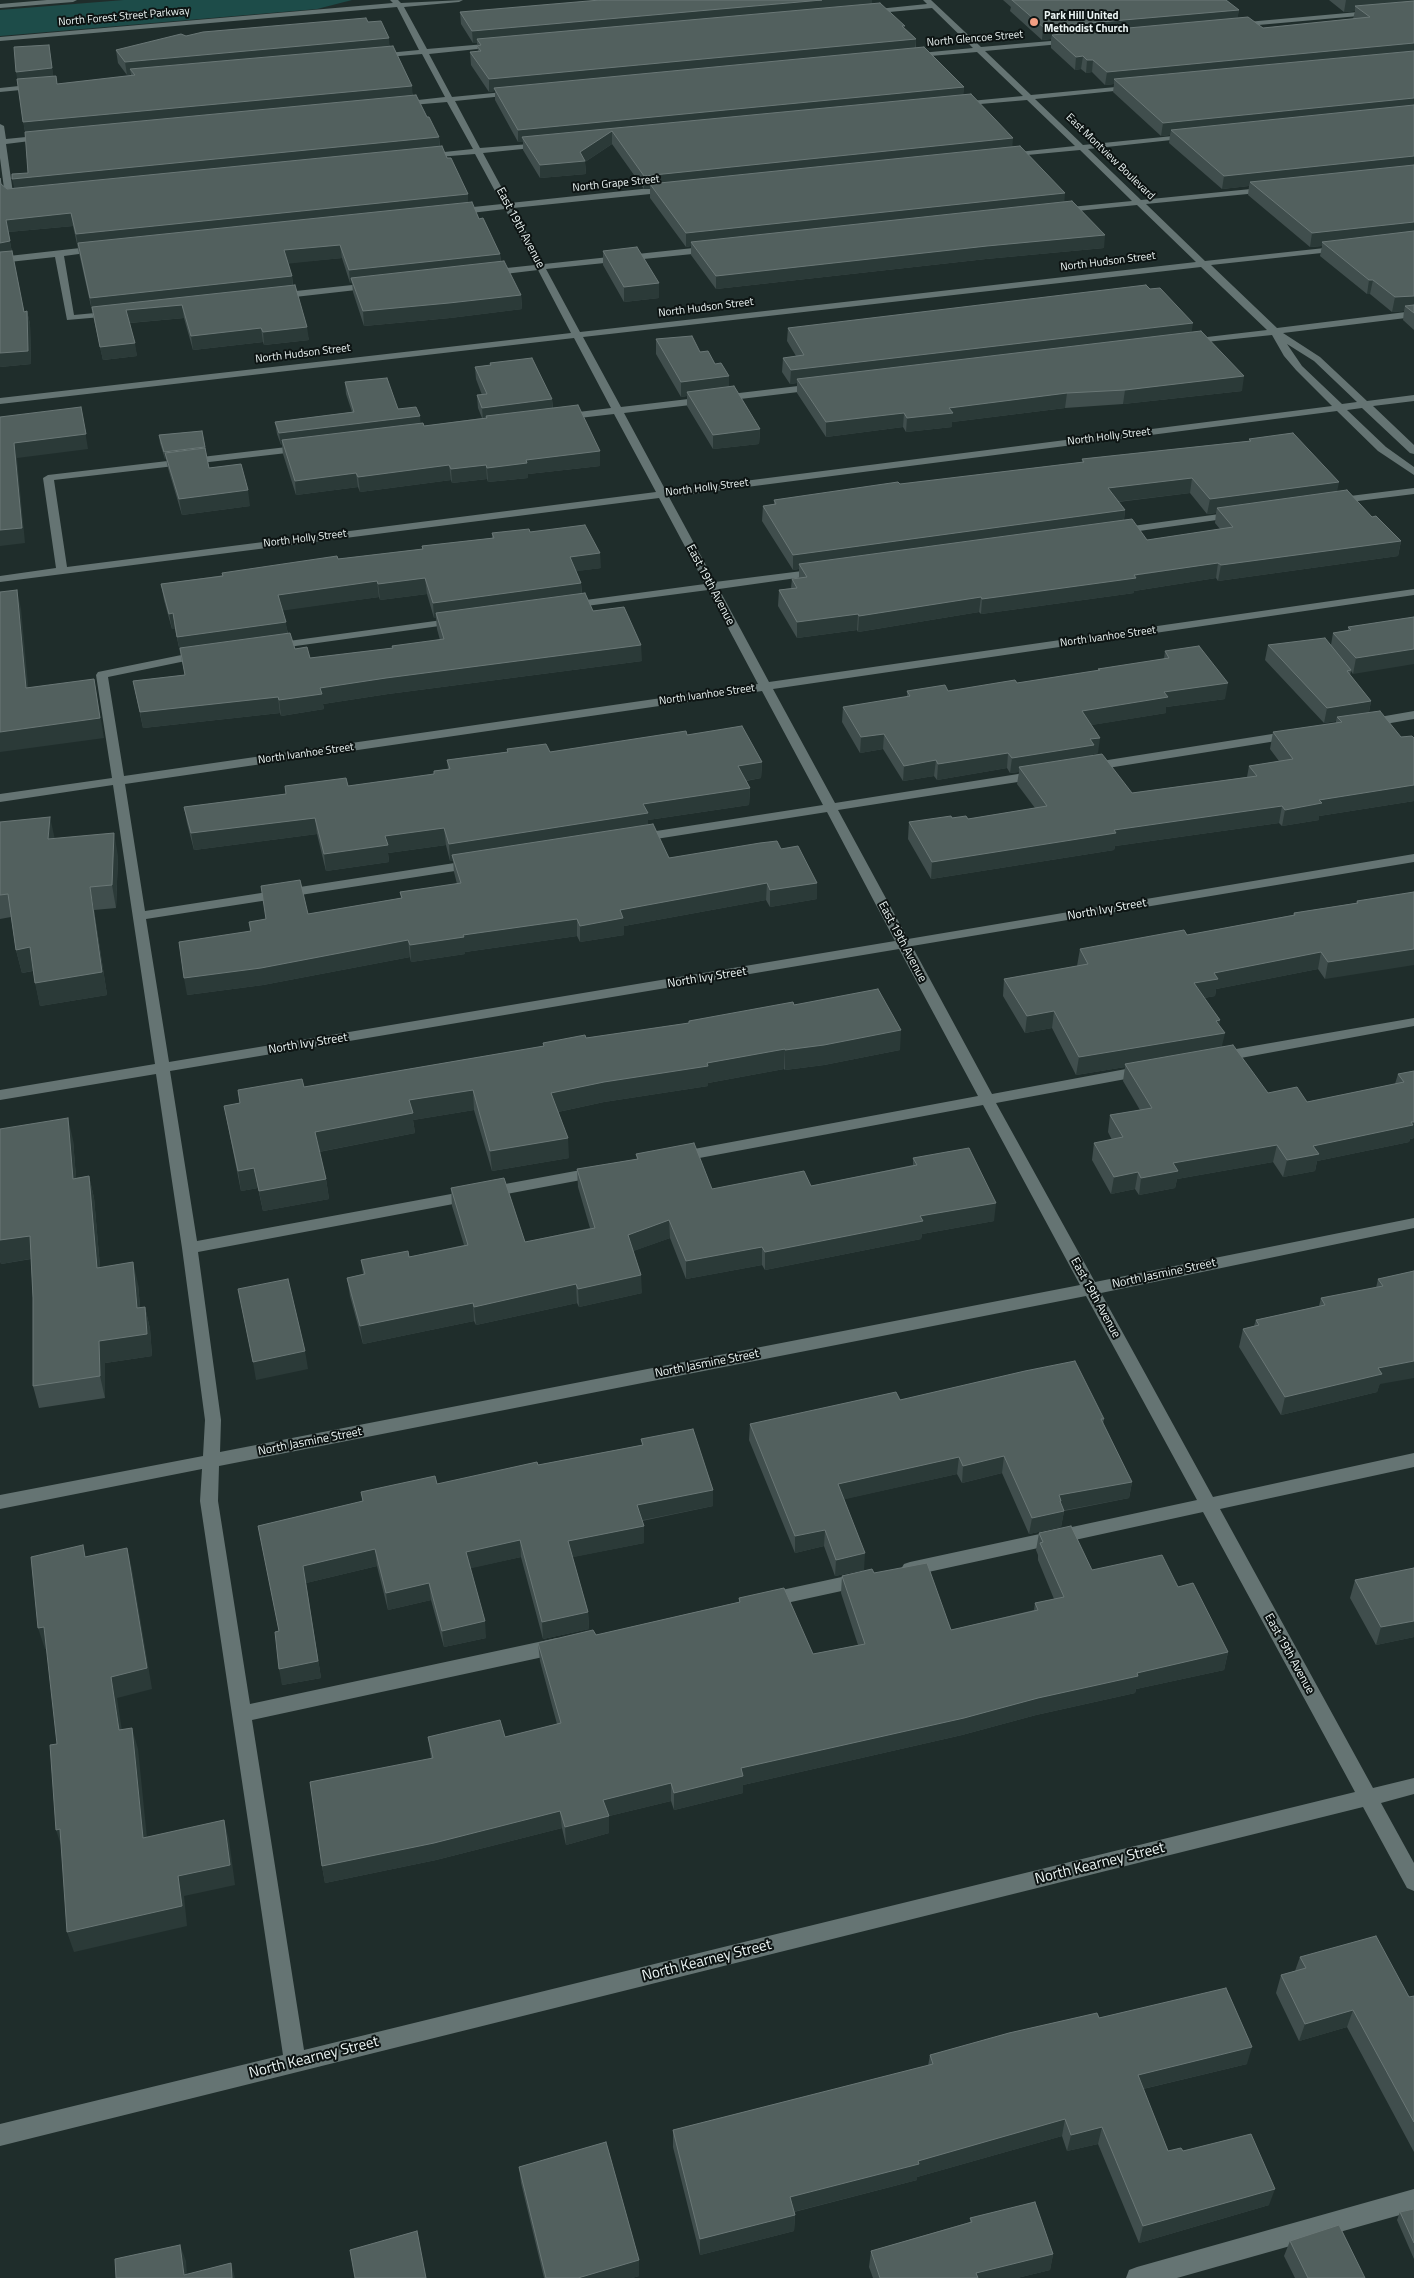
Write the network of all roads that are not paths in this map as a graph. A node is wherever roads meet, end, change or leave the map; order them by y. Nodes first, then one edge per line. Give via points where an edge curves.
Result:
1 (73, 0) edge
2 (459, 0) edge
3 (927, 0) edge
4 (397, 3) edge
5 (0, 6) edge
6 (934, 6) junction
7 (1414, 9) edge
8 (858, 13) edge
9 (1237, 14) edge
10 (1250, 24) junction
11 (1224, 27) edge
12 (0, 39) edge
13 (1084, 40) edge
14 (503, 45) edge
15 (979, 50) junction
16 (424, 52) junction
17 (905, 56) edge
18 (365, 57) edge
19 (49, 86) edge
20 (1139, 86) edge
21 (0, 90) edge
22 (519, 92) edge
23 (1029, 97) junction
24 (450, 99) junction
25 (392, 104) edge
26 (952, 105) edge
27 (0, 126) edge
28 (1201, 135) edge
29 (51, 137) edge
30 (1, 141) edge
31 (547, 144) edge
32 (1082, 148) junction
33 (478, 151) junction
34 (1003, 156) edge
35 (419, 157) edge
36 (1275, 188) edge
37 (676, 189) edge
38 (28, 194) edge
39 (1139, 202) junction
40 (508, 206) junction
41 (440, 213) edge
42 (1047, 213) edge
43 (108, 248) edge
44 (720, 248) edge
45 (1347, 248) edge
46 (60, 254) junction
47 (0, 260) edge
48 (1203, 264) junction
49 (541, 268) junction
50 (482, 274) edge
51 (384, 284) edge
52 (267, 297) edge
53 (120, 313) edge
54 (1414, 314) edge
55 (1275, 332) junction
56 (577, 335) junction
57 (1179, 343) edge
58 (824, 386) edge
59 (1414, 398) edge
60 (0, 402) edge
61 (1366, 404) junction
62 (1339, 408) junction
63 (617, 411) junction
64 (548, 419) edge
65 (313, 447) edge
66 (1414, 451) edge
67 (1414, 472) edge
68 (1414, 491) edge
69 (661, 493) junction
70 (1324, 502) edge
71 (1244, 513) edge
72 (1106, 532) edge
73 (829, 570) edge
74 (62, 571) junction
75 (0, 579) edge
76 (710, 586) junction
77 (1414, 592) edge
78 (552, 608) edge
79 (473, 619) edge
80 (256, 648) edge
81 (216, 654) edge
82 (766, 687) junction
83 (1414, 715) edge
84 (1356, 725) edge
85 (1307, 732) edge
86 (1073, 769) edge
87 (1053, 772) edge
88 (118, 781) junction
89 (0, 798) edge
90 (829, 808) junction
91 (622, 840) edge
92 (1414, 858) edge
93 (484, 862) edge
94 (139, 916) junction
95 (903, 945) junction
96 (1414, 1022) edge
97 (1200, 1061) edge
98 (164, 1068) junction
99 (1152, 1069) edge
100 (0, 1096) edge
101 (987, 1099) junction
102 (666, 1159) edge
103 (608, 1170) edge
104 (1414, 1223) edge
105 (190, 1248) junction
106 (1090, 1289) junction
107 (1414, 1460) edge
108 (212, 1461) junction
109 (0, 1502) edge
110 (1207, 1504) junction
111 (895, 1572) edge
112 (876, 1576) edge
113 (749, 1604) edge
114 (573, 1642) edge
115 (242, 1714) junction
116 (1414, 1786) edge
117 (1368, 1798) junction
118 (1414, 1882) edge
119 (295, 2062) junction
120 (0, 2135) edge
121 (1414, 2200) edge
122 (1137, 2278) edge

1 - 5 street, North Forest Street Parkway
2 - 4 street, North Forest Street Parkway
3 - 6 street, East Montview Boulevard
4 - 12 street, North Forest Street Parkway
4 - 16 street, East 19th Avenue
6 - 8 street
6 - 15 street, East Montview Boulevard
7 - 10 street
9 - 10 street
10 - 11 street
13 - 15 street, North Glencoe Street
14 - 16 street
15 - 17 street, North Glencoe Street
15 - 23 street, East Montview Boulevard
16 - 18 street
16 - 24 street, East 19th Avenue
19 - 21 street
20 - 23 street
22 - 24 street
23 - 26 street
23 - 32 street, East Montview Boulevard
24 - 25 street
24 - 33 street, East 19th Avenue
27 - 30 street
28 - 32 street
29 - 30 street
30 - 38 street via 9,196
31 - 33 street
32 - 34 street
32 - 39 street, East Montview Boulevard
33 - 35 street
33 - 40 street, East 19th Avenue
36 - 39 street
37 - 40 street, North Grape Street
39 - 42 street
39 - 48 street, East Montview Boulevard
40 - 41 street, North Grape Street
40 - 49 street, East 19th Avenue
43 - 46 street
44 - 49 street
45 - 48 street, North Hudson Street
46 - 47 street
46 - 53 street via 70,318
48 - 55 street, East Montview Boulevard
48 - 56 street, North Hudson Street
49 - 50 street
49 - 56 street, East 19th Avenue
51 - 52 street
54 - 55 street
55 - 57 street
55 - 61 street, East Montview Boulevard via 1316,358
55 - 62 street, East Montview Boulevard via 1293,362
56 - 60 street, North Hudson Street
56 - 63 street, East 19th Avenue
58 - 63 street
59 - 61 street, North Holly Street
61 - 62 street, North Holly Street
61 - 66 street, East Montview Boulevard
62 - 67 street, East Montview Boulevard via 1382,449
62 - 69 street, North Holly Street
63 - 64 street
63 - 69 street, East 19th Avenue
65 - 74 street via 48,478
68 - 70 street
69 - 74 street, North Holly Street
69 - 76 street, East 19th Avenue
71 - 72 street
73 - 76 street
74 - 75 street, North Holly Street
76 - 78 street
76 - 82 street, East 19th Avenue
77 - 82 street, North Ivanhoe Street
79 - 80 street
81 - 88 street via 102,675
82 - 88 street, North Ivanhoe Street
82 - 90 street, East 19th Avenue
83 - 84 street
85 - 86 street
87 - 90 street
88 - 89 street, North Ivanhoe Street
88 - 94 street
90 - 91 street
90 - 95 street, East 19th Avenue
92 - 95 street, North Ivy Street
93 - 94 street
94 - 98 street
95 - 98 street, North Ivy Street
95 - 101 street, East 19th Avenue
96 - 97 street
98 - 100 street, North Ivy Street
98 - 105 street
99 - 101 street
101 - 102 street
101 - 106 street, East 19th Avenue
103 - 105 street
104 - 106 street, North Jasmine Street
105 - 108 street via 213,1420
106 - 108 street, North Jasmine Street
106 - 110 street, East 19th Avenue
107 - 110 street
108 - 109 street, North Jasmine Street
108 - 115 street via 209,1501
110 - 111 street
110 - 117 street, East 19th Avenue
112 - 113 street
114 - 115 street
115 - 119 street
116 - 117 street, North Kearney Street
117 - 118 street, East 19th Avenue
117 - 119 street, North Kearney Street
119 - 120 street, North Kearney Street
121 - 122 street

